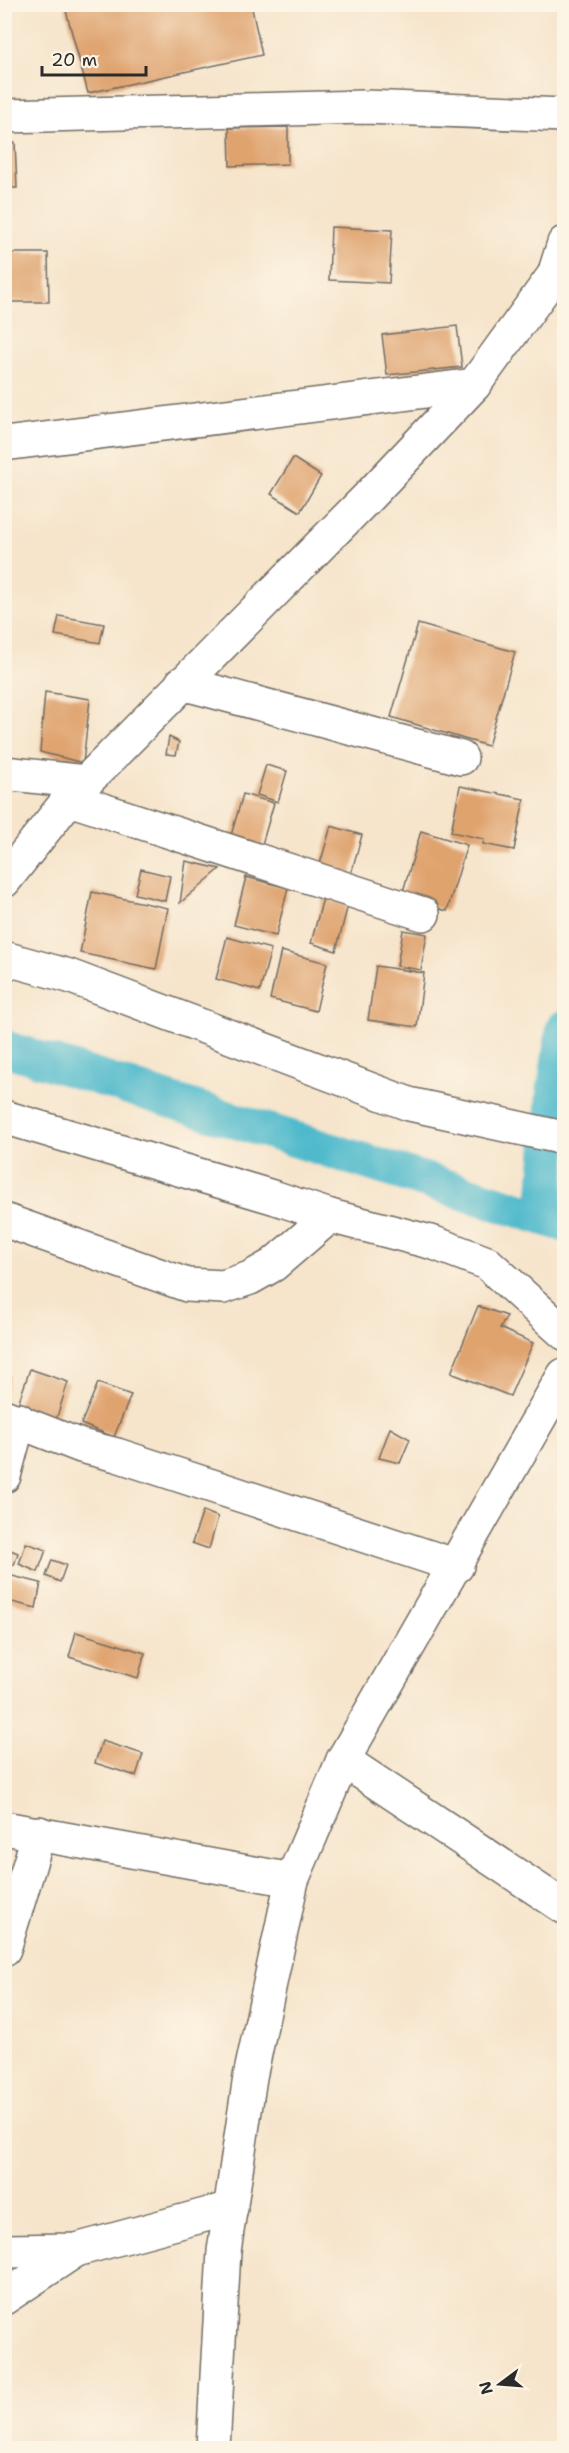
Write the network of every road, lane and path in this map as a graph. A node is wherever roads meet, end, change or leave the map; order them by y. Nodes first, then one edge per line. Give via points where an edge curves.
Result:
1 (564, 115) edge
2 (4, 116) edge
3 (564, 243) edge
4 (474, 386) junction
5 (4, 444) edge
6 (182, 683) junction
7 (462, 758) dead end
8 (4, 773) edge
9 (77, 791) junction
10 (4, 881) edge
11 (423, 914) dead end
12 (4, 958) edge
13 (4, 1117) edge
14 (564, 1138) edge
15 (330, 1216) junction
16 (4, 1220) edge
17 (564, 1333) edge
18 (564, 1375) edge
19 (12, 1418) edge
20 (4, 1476) edge
21 (456, 1566) junction
22 (343, 1760) junction
23 (4, 1828) edge
24 (39, 1833) junction
25 (292, 1880) junction
26 (564, 1907) edge
27 (4, 1949) edge
28 (231, 2208) junction
29 (76, 2250) junction
30 (4, 2251) edge
31 (4, 2298) edge
32 (213, 2448) edge

1 - 2 street via 365,107
3 - 4 street via 554,274
4 - 5 street
4 - 6 street
6 - 7 street
6 - 9 street
8 - 9 street
9 - 10 street
9 - 11 street
12 - 14 street via 69,976 409,1104
13 - 15 street
15 - 16 street via 273,1265 223,1287 187,1285
15 - 17 street via 434,1243 487,1263
18 - 21 street
19 - 20 street
19 - 21 street via 81,1446
21 - 22 street
22 - 25 street
22 - 26 street
23 - 24 street
24 - 25 street
24 - 27 street
25 - 28 street via 250,2077
28 - 29 street
28 - 32 street via 224,2251
29 - 30 street
29 - 31 street

